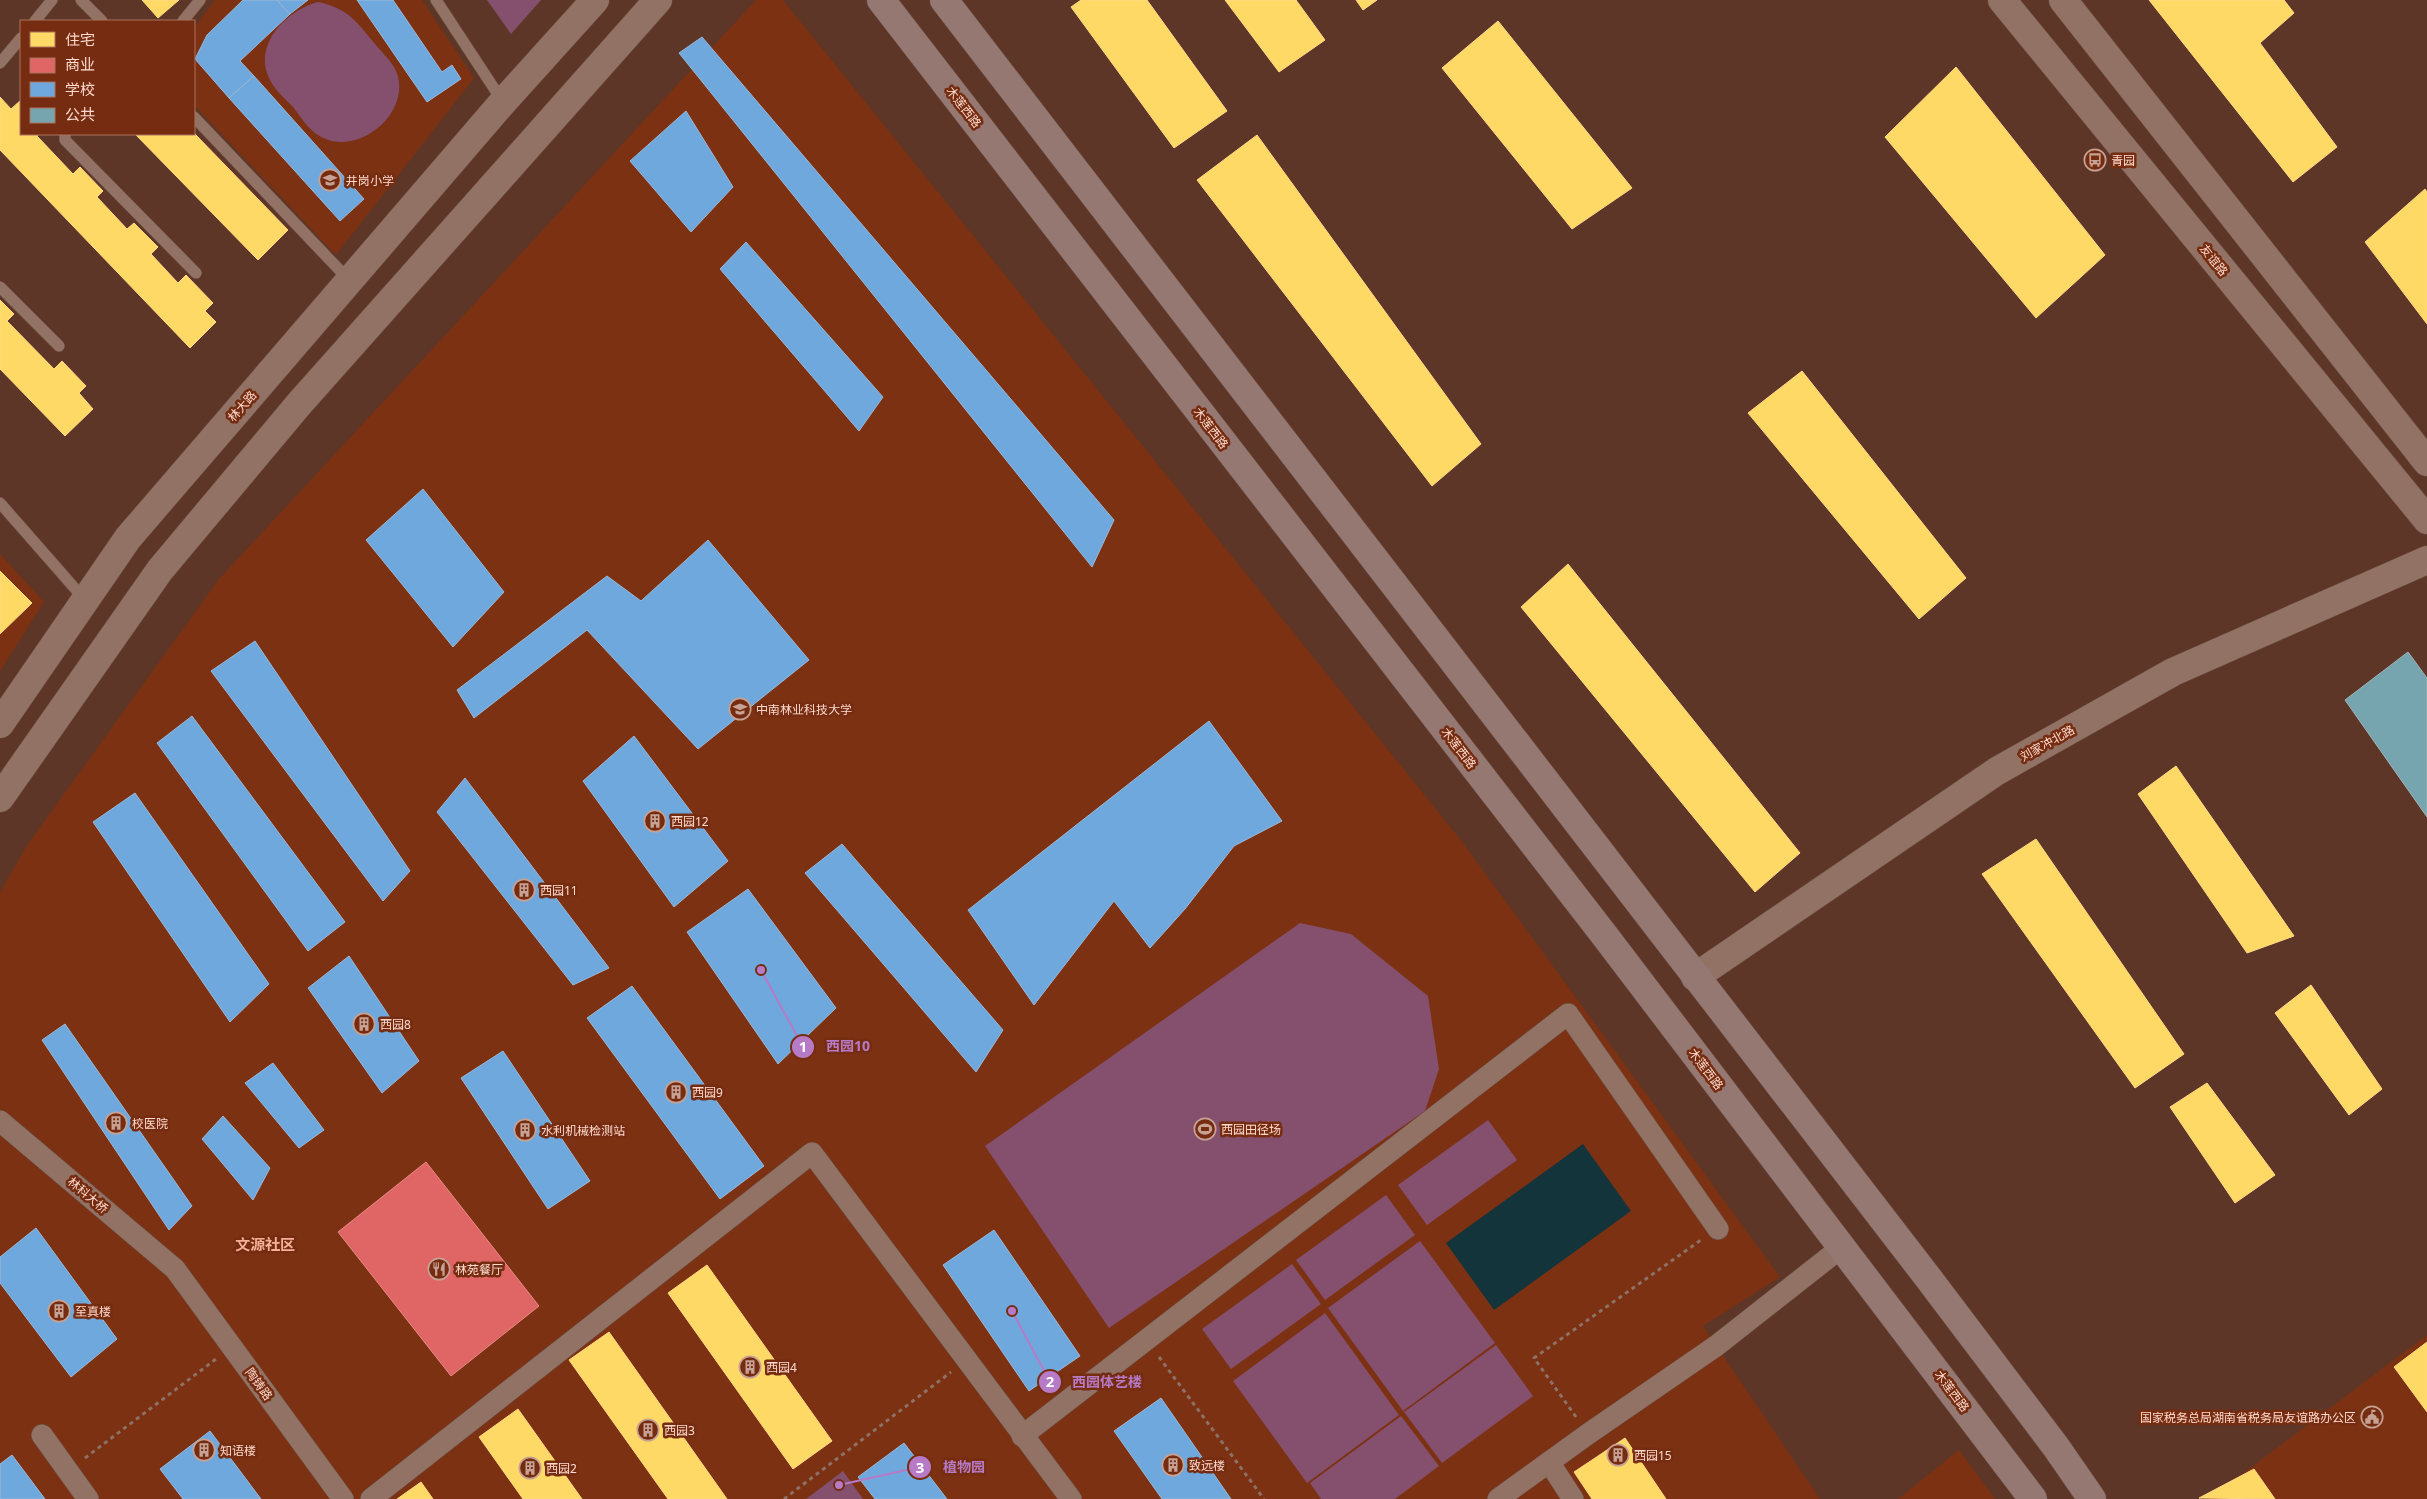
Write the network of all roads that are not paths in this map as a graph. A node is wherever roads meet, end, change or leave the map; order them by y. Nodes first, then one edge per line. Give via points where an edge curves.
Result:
1 (52, 0) edge
2 (81, 0) edge
3 (200, 0) edge
4 (436, 0) edge
5 (595, 0) edge
6 (658, 0) edge
7 (881, 0) edge
8 (944, 0) edge
9 (2002, 0) edge
10 (2063, 0) edge
11 (36, 20) edge
12 (101, 20) edge
13 (184, 20) edge
14 (20, 39) edge
15 (0, 63) edge
16 (502, 102) junction
17 (195, 118) edge
18 (65, 135) edge
19 (196, 273) dead end
20 (349, 280) junction
21 (0, 287) edge
22 (59, 346) dead end
23 (2427, 462) edge
24 (0, 503) edge
25 (2427, 520) edge
26 (2427, 560) edge
27 (2427, 580) edge
28 (86, 600) junction
29 (0, 724) edge
30 (0, 798) edge
31 (1698, 982) junction
32 (0, 1121) edge
33 (1718, 1229) road end
34 (1842, 1247) junction
35 (175, 1269) joint
36 (42, 1435) dead end
37 (1022, 1436) junction
38 (1549, 1462) junction
39 (88, 1499) edge
40 (343, 1499) edge
41 (371, 1499) edge
42 (1071, 1499) edge
43 (1498, 1499) edge
44 (1573, 1499) edge
45 (2033, 1499) edge
46 (2092, 1499) edge

1 - 11 lane
2 - 12 lane
3 - 13 lane
4 - 16 lane
5 - 16 main road, 林大路
6 - 30 main road via 299,404 160,570
7 - 34 main road, 木莲西路
8 - 31 main road
9 - 25 main road, 友谊路
10 - 23 main road
14 - 15 lane
16 - 20 main road, 林大路
17 - 20 lane
18 - 19 lane via 65,140
20 - 28 main road, 林大路 via 128,538
21 - 22 lane
24 - 28 lane
26 - 31 main road, 刘家冲北路 via 2173,672 1997,771
27 - 31 main road, 刘家冲北路 via 2187,683 2002,783
28 - 29 main road, 林大路
31 - 46 main road via 1926,1275
32 - 35 street, 林科大桥
33 - 37 street via 1568,1014
34 - 38 street via 1716,1346
34 - 45 main road, 木莲西路
35 - 40 street, 陶铸路
36 - 39 street
37 - 41 street via 812,1153
37 - 42 street
38 - 43 street
38 - 44 street

